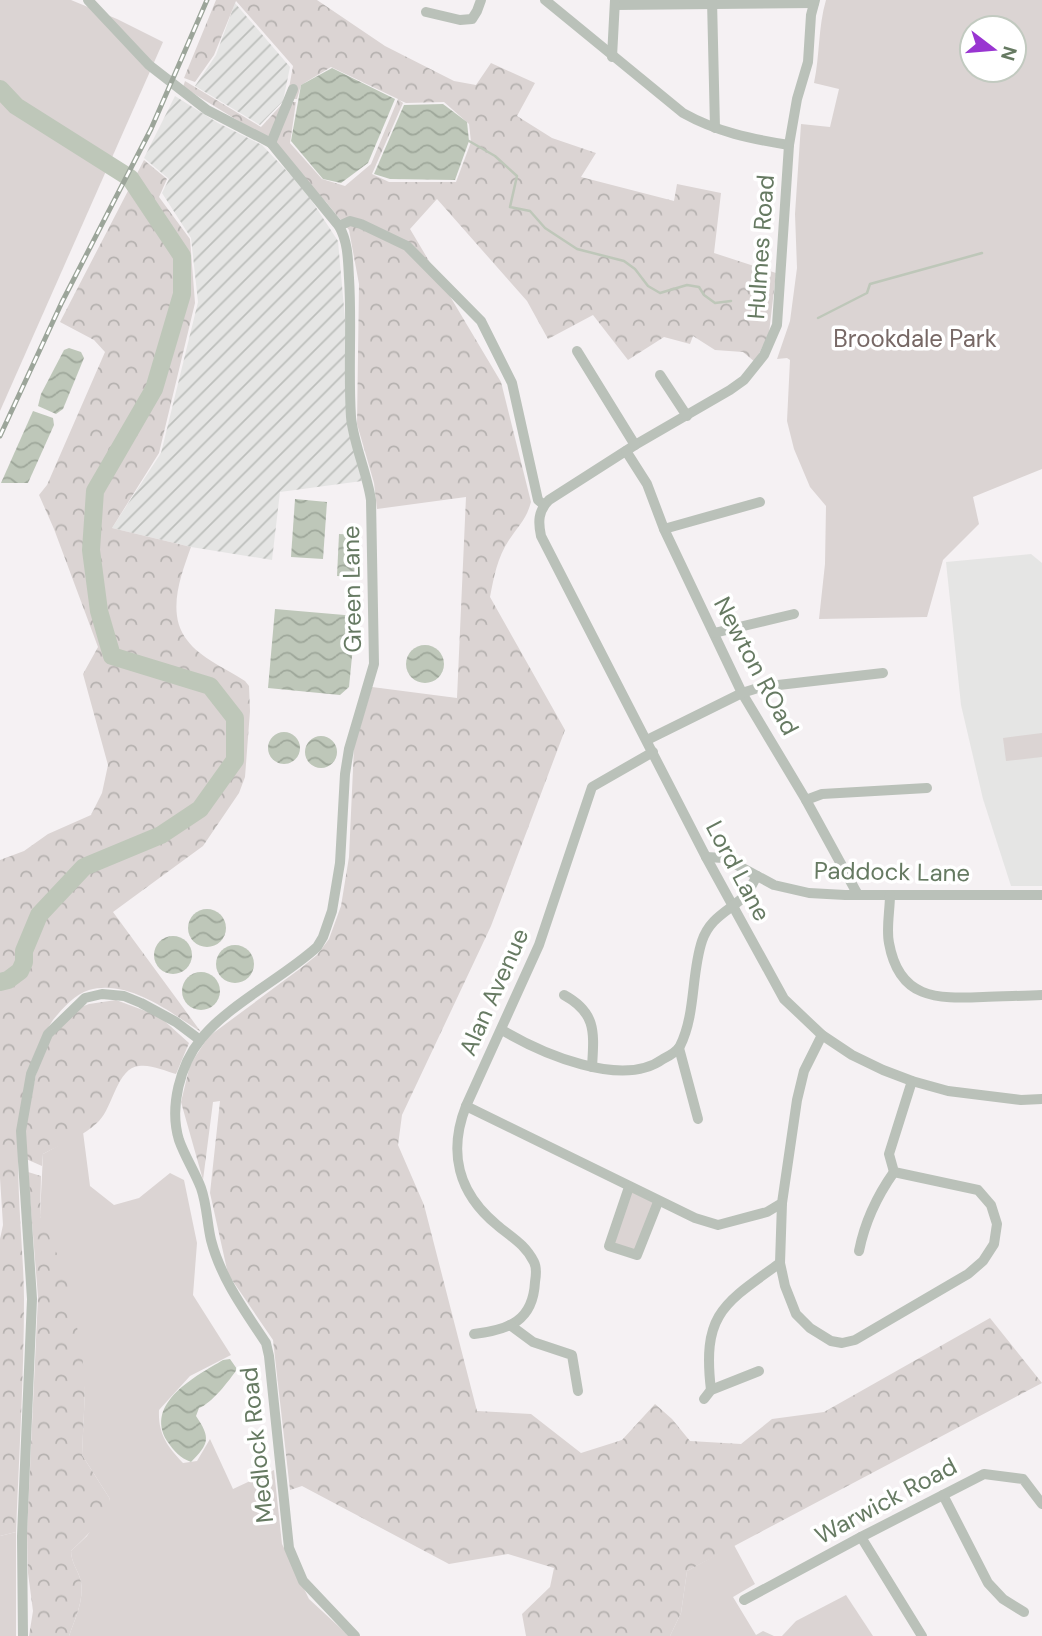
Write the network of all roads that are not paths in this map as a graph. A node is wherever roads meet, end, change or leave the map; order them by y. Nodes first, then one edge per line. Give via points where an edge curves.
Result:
1 (88, 0) edge
2 (481, 0) edge
3 (545, 0) edge
4 (768, 1) edge
5 (615, 2) edge
6 (712, 2) edge
7 (815, 2) edge
8 (426, 12) dead end
9 (612, 57) junction
10 (293, 89) dead end
11 (715, 128) junction
12 (271, 143) junction
13 (789, 145) junction
14 (339, 226) junction
15 (577, 351) dead end
16 (660, 375) dead end
17 (687, 416) junction
18 (631, 448) junction
19 (760, 502) dead end
20 (544, 505) junction
21 (664, 529) junction
22 (794, 614) dead end
23 (714, 633) junction
24 (883, 673) dead end
25 (742, 693) junction
26 (648, 740) junction
27 (653, 751) junction
28 (928, 788) dead end
29 (806, 800) junction
30 (706, 857) junction
31 (757, 876) junction
32 (858, 895) junction
33 (890, 895) junction
34 (1042, 895) edge
35 (731, 905) junction
36 (564, 995) dead end
37 (1042, 995) edge
38 (502, 1030) junction
39 (822, 1035) junction
40 (200, 1041) junction
41 (679, 1048) junction
42 (592, 1067) junction
43 (912, 1081) junction
44 (1042, 1099) edge
45 (466, 1106) junction
46 (698, 1119) dead end
47 (894, 1172) junction
48 (629, 1187) junction
49 (658, 1202) junction
50 (782, 1203) junction
51 (859, 1251) dead end
52 (780, 1263) junction
53 (510, 1325) junction
54 (474, 1334) dead end
55 (759, 1371) dead end
56 (578, 1391) dead end
57 (943, 1495) junction
58 (1042, 1504) edge
59 (861, 1537) junction
60 (744, 1600) dead end
61 (1024, 1612) dead end
62 (23, 1636) edge
63 (355, 1636) edge
64 (922, 1636) edge

1 - 12 street via 149,65 207,110
2 - 8 street via 472,19
3 - 9 street
4 - 6 street
4 - 7 street
5 - 6 street
5 - 9 street
6 - 11 street
7 - 13 street, Hulmes Road via 808,62
9 - 11 street via 682,113
10 - 12 street
11 - 13 street
12 - 14 street, Green Lane
13 - 17 street, Hulmes Road via 780,311 772,340 744,380
14 - 20 street via 349,221 361,224 407,246 481,321 512,383 538,500
14 - 40 street, Green Lane via 345,236 349,271 352,424 371,500 374,664 349,750 332,911 323,937 310,953
15 - 18 street, Newton ROad
16 - 17 street
17 - 18 street, Hulmes Road
18 - 20 street, Hulmes Road
18 - 21 street, Newton ROad
19 - 21 street
20 - 26 street, Lord Lane via 538,522 545,549
21 - 23 street, Newton ROad
22 - 23 street
23 - 25 street, Newton ROad
24 - 25 street
25 - 26 street
25 - 29 street, Newton ROad
26 - 27 street, Lord Lane
27 - 30 street, Lord Lane
27 - 38 street, Alan Avenue via 592,786 540,945
28 - 29 street via 822,794
29 - 32 street, Newton ROad
30 - 31 street, Paddock Lane via 724,858
30 - 35 street, Lord Lane
31 - 32 street, Paddock Lane via 809,893
31 - 35 street via 747,894
32 - 33 street, Paddock Lane
33 - 34 street, Paddock Lane
33 - 37 street via 888,941 896,969 911,985 945,999
35 - 39 street, Lord Lane via 785,999
35 - 41 street via 711,922 702,941
36 - 42 street via 581,1004 594,1032
38 - 42 street
38 - 45 street, Alan Avenue
39 - 43 street, Lord Lane via 852,1055
39 - 50 street via 804,1071
40 - 62 street via 157,1010 124,996 85,998 48,1034 31,1074 21,1131 32,1299 21,1569
40 - 63 street, Medlock Road via 179,1088 179,1138 201,1189 222,1271 269,1356 289,1548 303,1581
41 - 42 street via 654,1066 627,1072
41 - 46 street
43 - 44 street, Lord Lane via 947,1091
43 - 47 street via 888,1154
45 - 48 street
45 - 53 street, Alan Avenue via 458,1125 459,1171 476,1204 520,1241 536,1265 534,1299 520,1321
47 - 51 street via 873,1206
47 - 52 street via 978,1190 991,1205 997,1224 994,1244 968,1274 886,1324 842,1343 831,1342 796,1314
48 - 49 street
48 - 49 street via 609,1247 637,1255
49 - 50 street via 718,1225 767,1212
50 - 52 street
52 - 55 street via 721,1310 708,1342 707,1395
53 - 54 street
53 - 56 street via 533,1342 572,1355
57 - 58 street, Warwick Road via 984,1474 1023,1479
57 - 59 street, Warwick Road
57 - 61 street via 988,1583 1003,1600
59 - 60 street, Warwick Road
59 - 64 street

